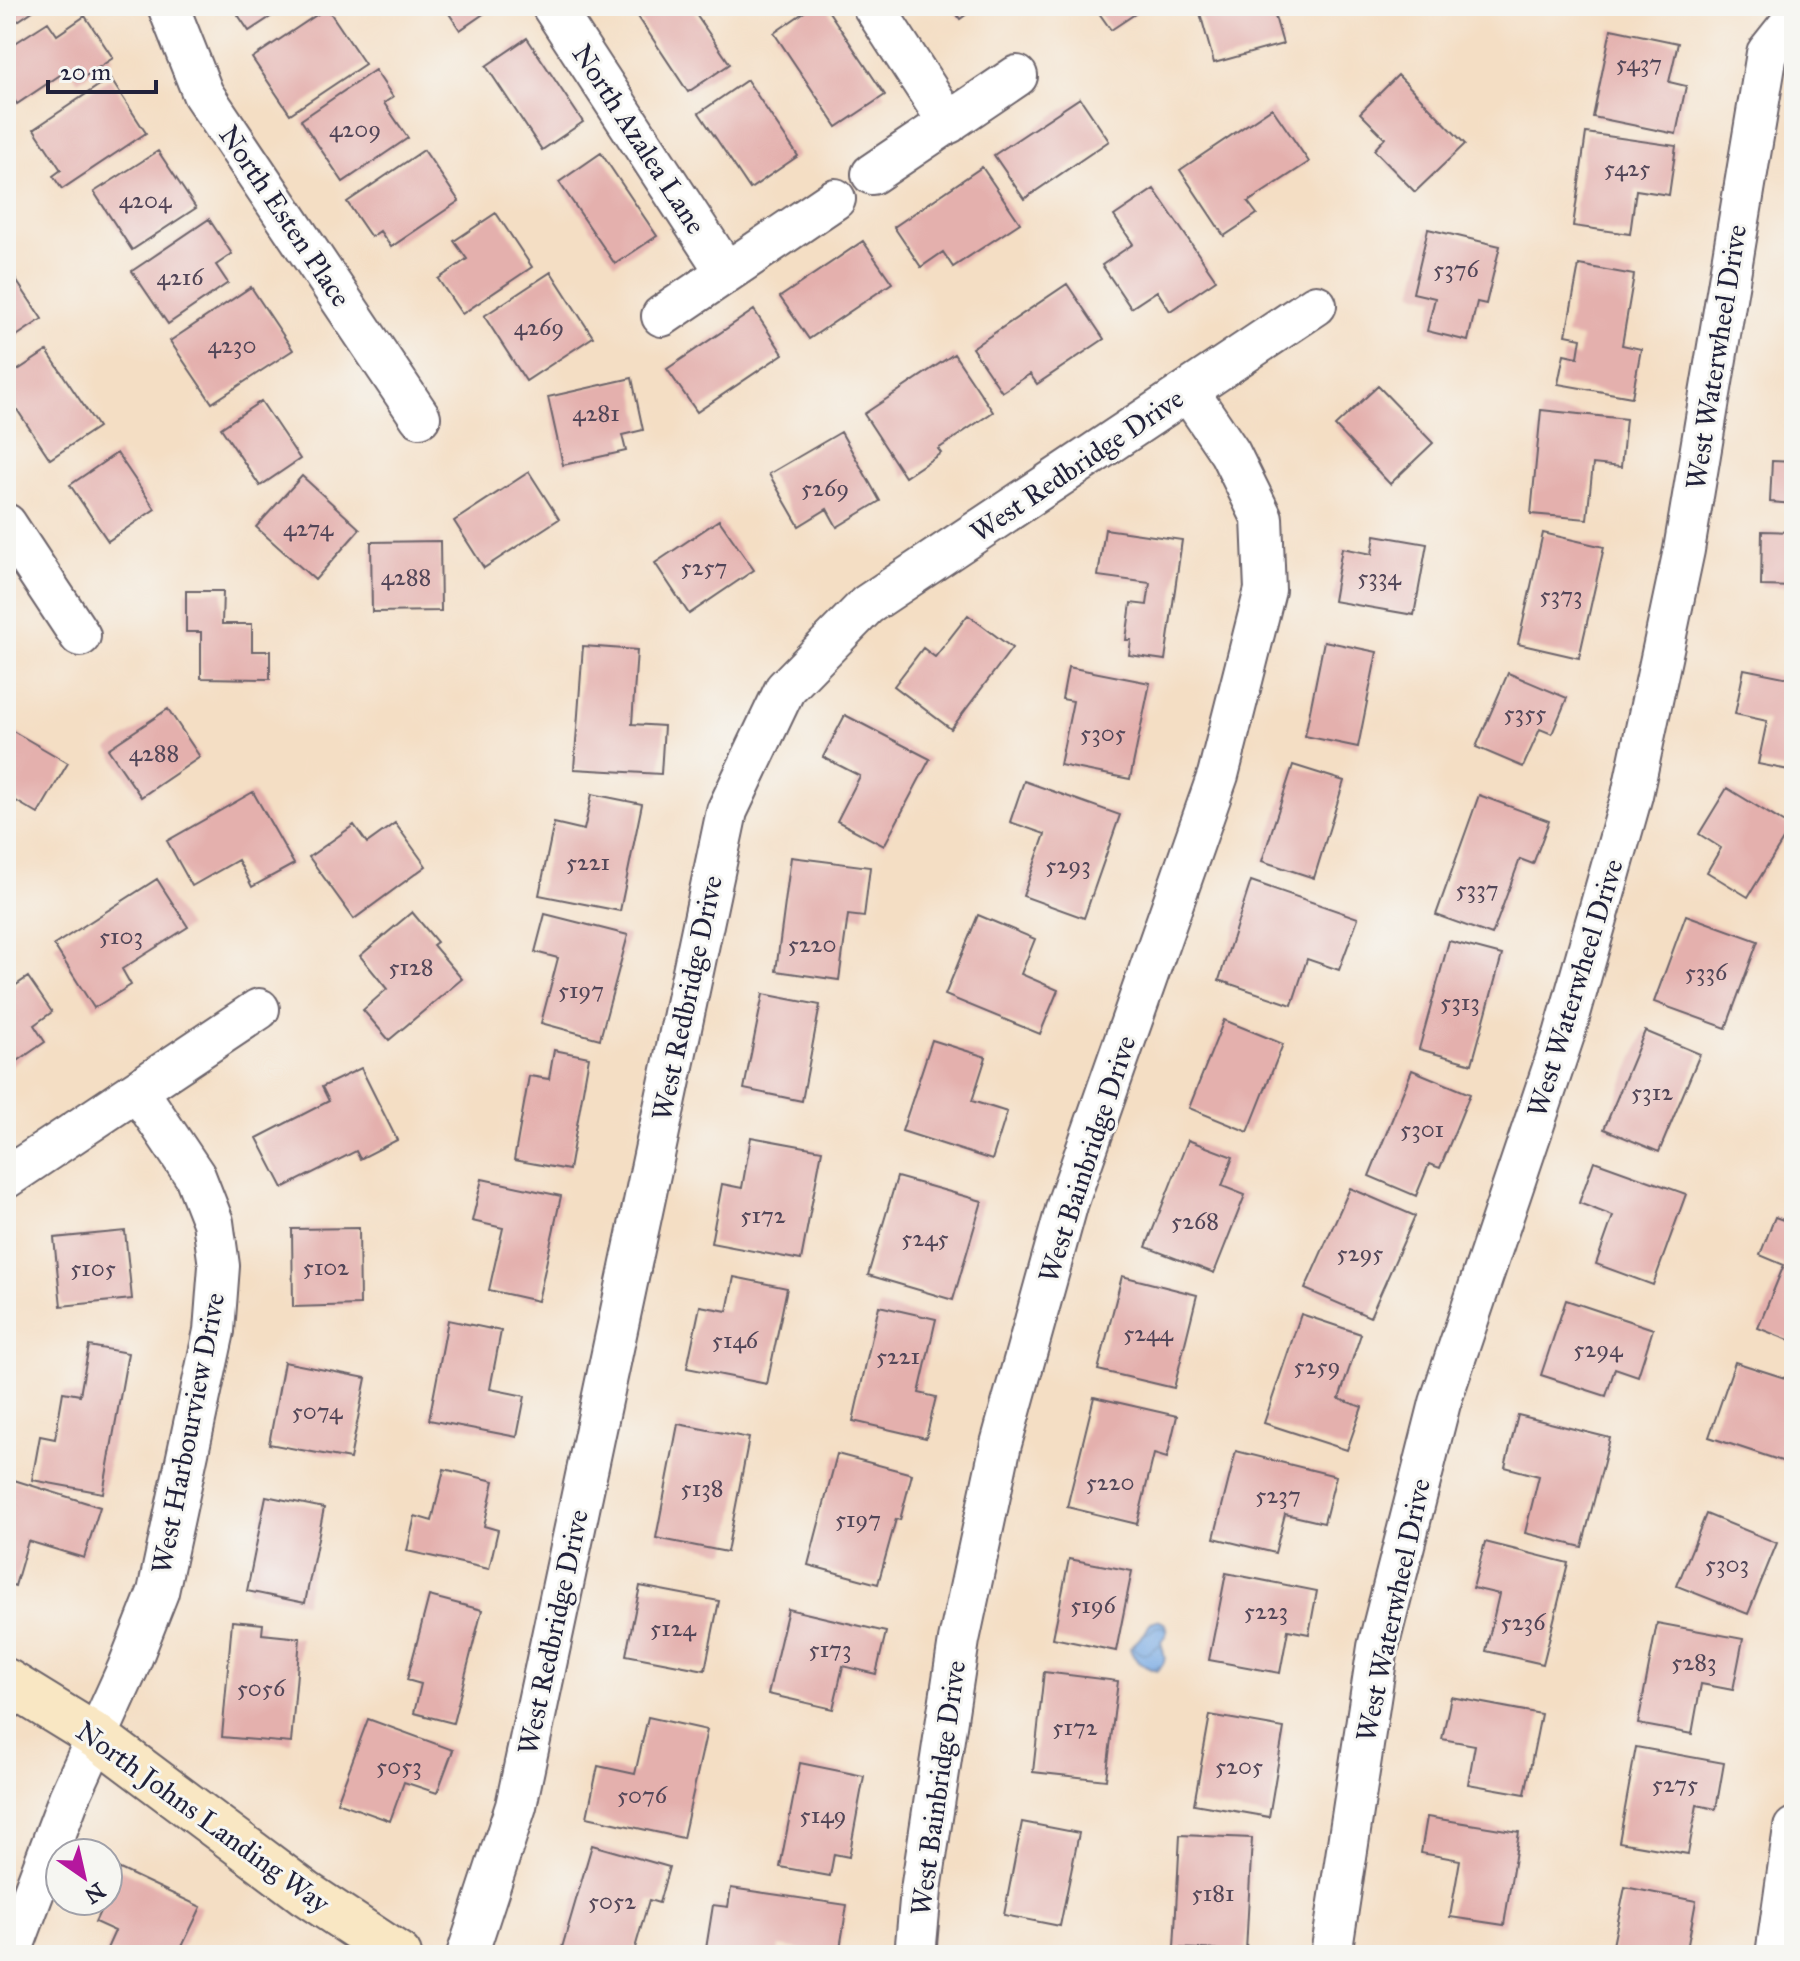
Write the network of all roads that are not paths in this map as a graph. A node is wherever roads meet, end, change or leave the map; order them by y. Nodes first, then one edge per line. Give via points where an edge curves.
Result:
1 (168, 6) edge
2 (552, 6) edge
3 (873, 6) edge
4 (1794, 19) edge
5 (1017, 76) dead end
6 (949, 123) junction
7 (872, 174) dead end
8 (835, 199) dead end
9 (726, 272) junction
10 (1316, 305) dead end
11 (662, 316) dead end
12 (1188, 391) junction
13 (420, 417) dead end
14 (6, 524) edge
15 (80, 636) dead end
16 (259, 1009) dead end
17 (138, 1091) junction
18 (6, 1178) edge
19 (6, 1681) edge
20 (97, 1737) junction
21 (1794, 1828) edge
22 (10, 1955) edge
23 (399, 1955) edge
24 (467, 1955) edge
25 (915, 1955) edge
26 (1331, 1955) edge
27 (1776, 1955) edge

1 - 13 street, North Esten Place via 203,94
2 - 9 street, North Azalea Lane
3 - 6 street
4 - 26 street, West Waterwheel Drive via 1767,53 1684,550 1632,795 1564,1035 1440,1403 1378,1647
5 - 6 street
6 - 7 street
8 - 9 street
9 - 11 street
10 - 12 street, West Redbridge Drive
12 - 24 street, West Redbridge Drive via 867,605 785,689 727,811 516,1806
12 - 25 street, West Bainbridge Drive via 1230,453 1262,518 1265,590 1218,775 1068,1202 1001,1444 959,1640
14 - 15 street
16 - 17 street
17 - 18 street
17 - 20 street, West Harbourview Drive via 195,1176 213,1222 219,1266 214,1331 158,1592
19 - 20 street, North Johns Landing Way
20 - 22 street, West Harbourview Drive
20 - 23 street, North Johns Landing Way via 305,1893
21 - 27 street

